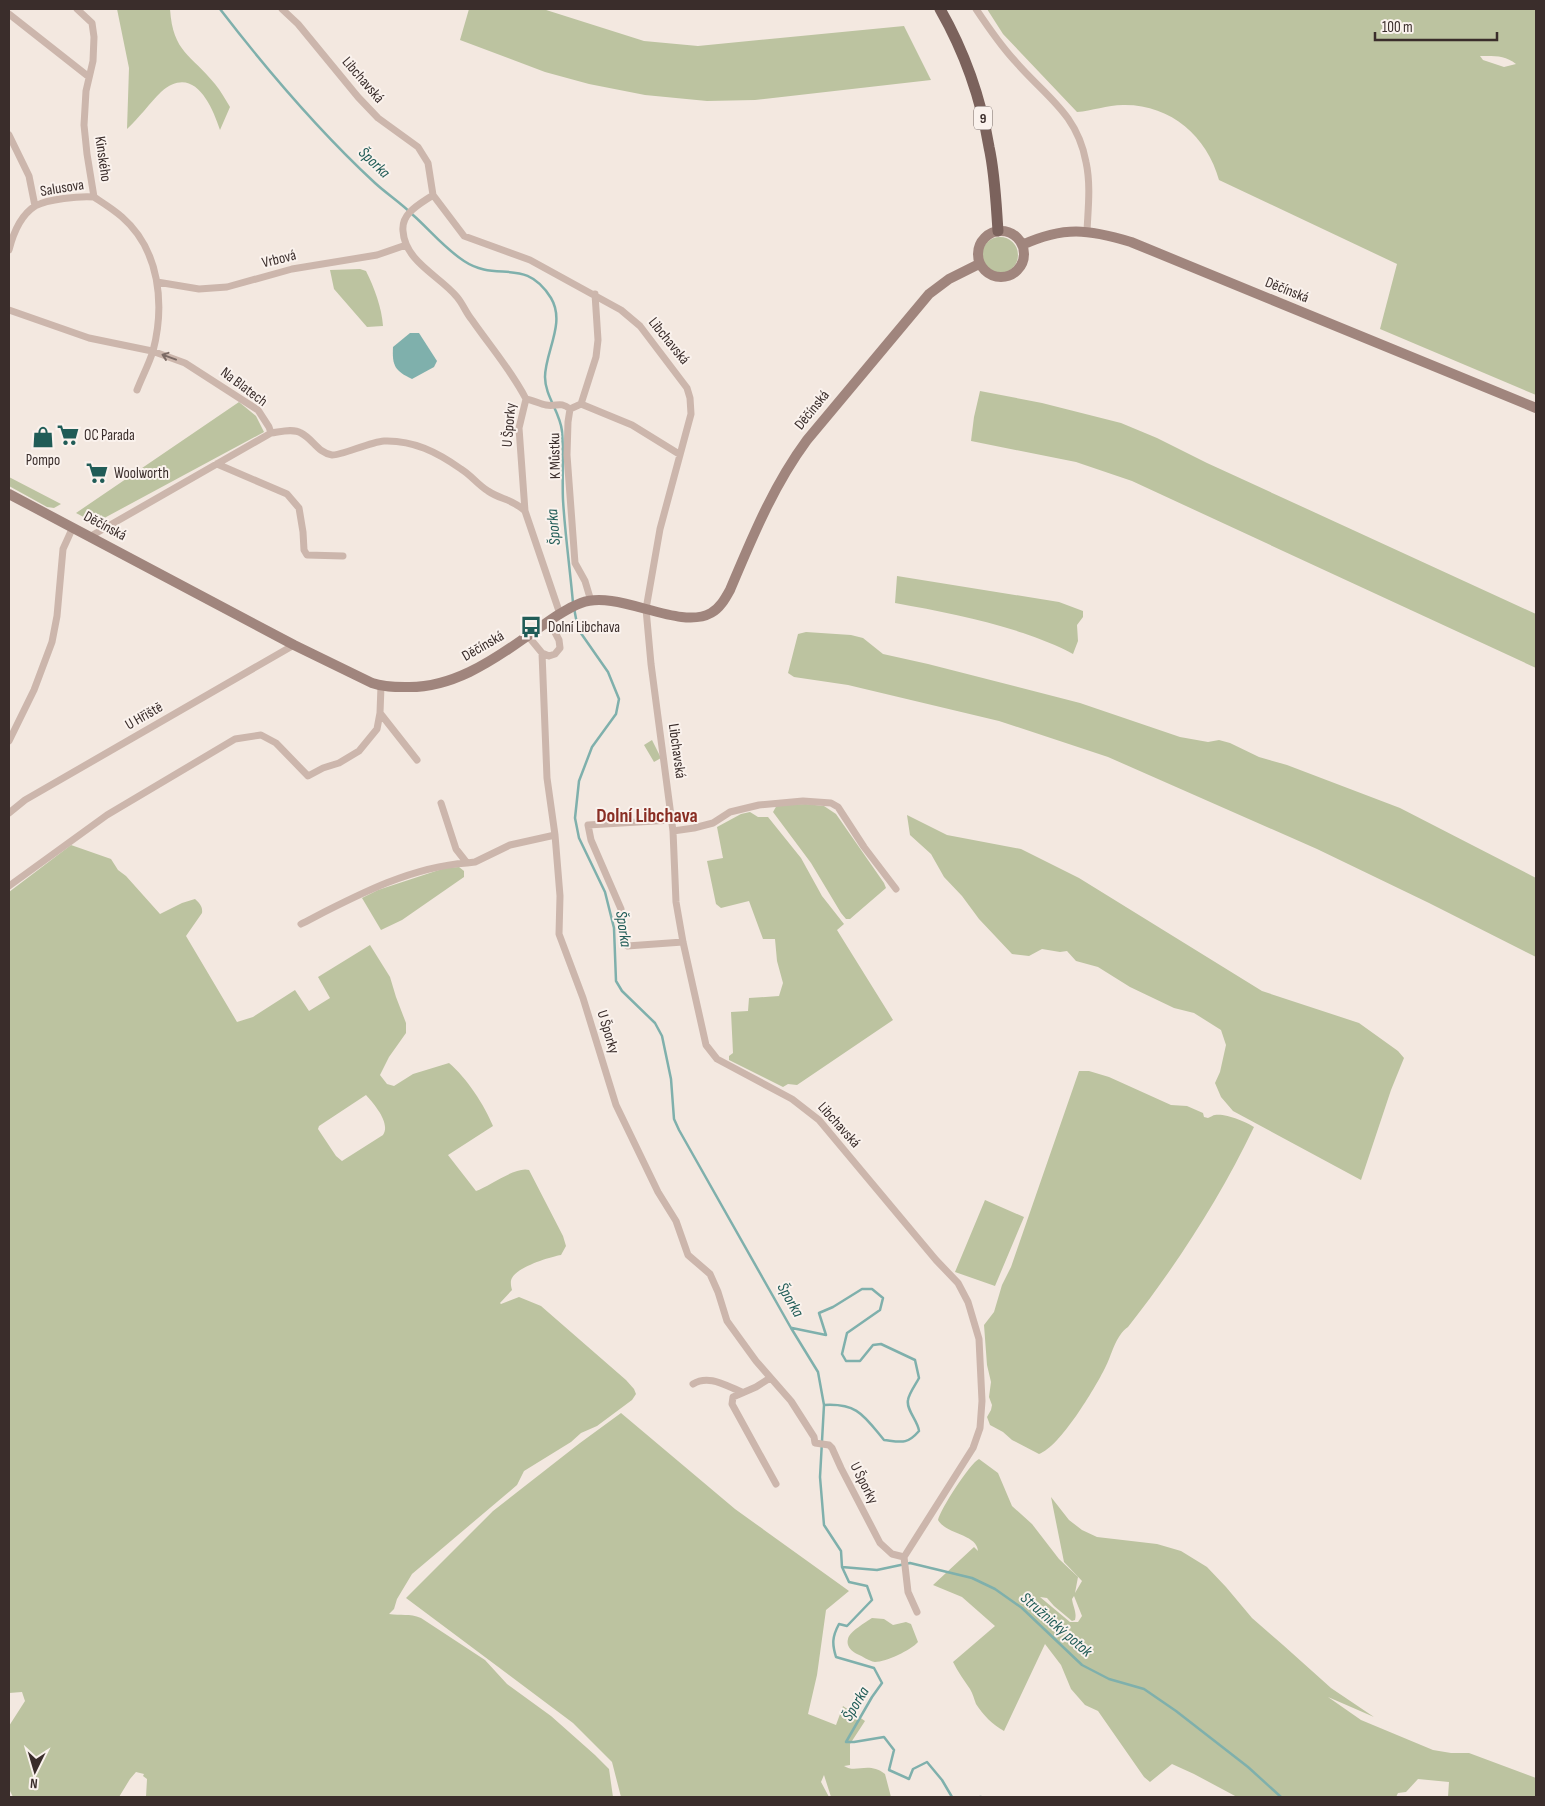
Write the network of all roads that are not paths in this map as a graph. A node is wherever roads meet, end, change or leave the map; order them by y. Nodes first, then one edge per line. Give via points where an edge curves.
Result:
1 (77, 9) edge
2 (282, 9) edge
3 (940, 9) edge
4 (976, 9) edge
5 (9, 14) edge
6 (89, 77) junction
7 (9, 135) edge
8 (432, 195) junction
9 (94, 197) junction
10 (36, 206) junction
11 (998, 231) junction
12 (1087, 231) junction
13 (406, 245) junction
14 (1022, 245) junction
15 (9, 250) edge
16 (979, 264) junction
17 (157, 282) junction
18 (595, 294) junction
19 (9, 310) edge
20 (152, 351) junction
21 (137, 390) dead end
22 (526, 398) junction
23 (581, 404) junction
24 (1536, 408) edge
25 (570, 409) junction
26 (270, 430) junction
27 (680, 454) junction
28 (217, 464) junction
29 (9, 494) edge
30 (525, 510) junction
31 (73, 527) junction
32 (91, 536) junction
33 (343, 556) dead end
34 (586, 602) junction
35 (646, 609) junction
36 (562, 612) junction
37 (549, 621) junction
38 (528, 636) junction
39 (294, 644) junction
40 (542, 653) junction
41 (381, 686) junction
42 (380, 713) junction
43 (9, 741) edge
44 (417, 760) dead end
45 (441, 803) dead end
46 (9, 813) edge
47 (672, 820) junction
48 (674, 831) junction
49 (555, 835) junction
50 (467, 863) junction
51 (9, 886) edge
52 (896, 889) dead end
53 (301, 924) dead end
54 (683, 942) junction
55 (770, 1378) junction
56 (693, 1384) dead end
57 (742, 1392) junction
58 (776, 1484) dead end
59 (904, 1557) junction
60 (917, 1612) dead end

1 - 6 street, Kinského via 92,23 94,37
2 - 8 street, Libchavská via 378,118 418,147 428,163
3 - 11 main road, 9 via 978,99 990,148
4 - 12 street via 1007,52 1059,106 1075,130 1084,151 1088,175
5 - 6 street
6 - 9 street, Kinského via 84,125
7 - 10 street, Salusova via 28,176
8 - 13 street via 406,216 402,231
8 - 18 street, Libchavská via 464,236 530,260
9 - 10 street, Salusova via 78,196
9 - 17 street, Kinského via 122,217 141,238
10 - 15 street, Salusova via 21,220
11 - 14 main road via 1013,234
11 - 16 main road via 981,241 977,255
12 - 14 main road, Děčínská via 1056,233
12 - 24 main road, Děčínská via 1131,242
13 - 17 street, Vrbová via 377,255 292,269 226,287 199,289
13 - 22 street, U Šporky via 416,259 458,298
14 - 16 main road via 1024,260 1012,275 992,276
16 - 35 main road, Děčínská via 949,279 929,294 793,460 720,606 709,614 693,617
17 - 20 street, Kinského via 160,306
18 - 23 street via 596,357
18 - 27 street, Libchavská via 622,310 640,326 687,388 691,414
19 - 20 street, Na Blatech via 88,338
20 - 21 street, Kinského
26 -> 20 street, Na Blatech via 258,410 240,397 185,363
22 - 25 street
22 - 30 street, U Šporky via 520,428
23 - 25 street
23 - 27 street via 632,425
25 - 34 street, K Můstku via 567,455 575,563 585,581
26 - 28 street
26 - 30 street via 301,432 323,452 334,456 380,441 418,444 463,469 489,492 515,502
27 - 35 street, Libchavská via 660,529
28 - 32 street
28 - 33 street via 288,494 299,508 307,556
29 - 31 main road, Děčínská
30 - 36 street, U Šporky
31 - 32 main road, Děčínská
31 - 43 street via 63,549 52,642 34,690
32 - 39 main road, Děčínská
34 - 35 main road, Děčínská via 605,600
34 - 36 main road, Děčínská
35 - 47 street, Libchavská
36 - 37 main road, Děčínská
37 - 38 main road, Děčínská
37 - 40 street via 560,640 560,648 548,656
38 - 40 street
38 - 41 main road, Děčínská via 467,673 441,683 414,688
39 - 41 main road, Děčínská
39 - 46 street, U Hřiště via 25,800
40 - 49 street, U Šporky via 547,778
41 - 42 street
42 - 44 street
42 - 51 street via 377,729 360,751 308,776 276,743 261,735 235,739 107,815
45 - 50 street via 456,849
47 - 48 street, Libchavská
47 - 54 street via 588,825 590,840 621,909 622,934 627,946
48 - 52 street via 694,828 730,812 759,805 831,802 838,807
48 - 54 street, Libchavská via 676,902
49 - 50 street via 510,845
49 - 55 street, U Šporky via 560,896 559,934 583,998 616,1105 658,1192 676,1221 688,1255 710,1274 727,1321
50 - 53 street via 438,867 377,886
54 - 59 street, Libchavská via 702,1029 711,1053 792,1098 819,1120 958,1282 968,1302 979,1339 980,1428 973,1448
55 - 57 street
55 - 59 street, U Šporky via 791,1401 815,1443 829,1444 832,1448 880,1543 892,1554
56 - 57 street via 710,1380
57 - 58 street via 733,1397 732,1404
59 - 60 street via 908,1592

